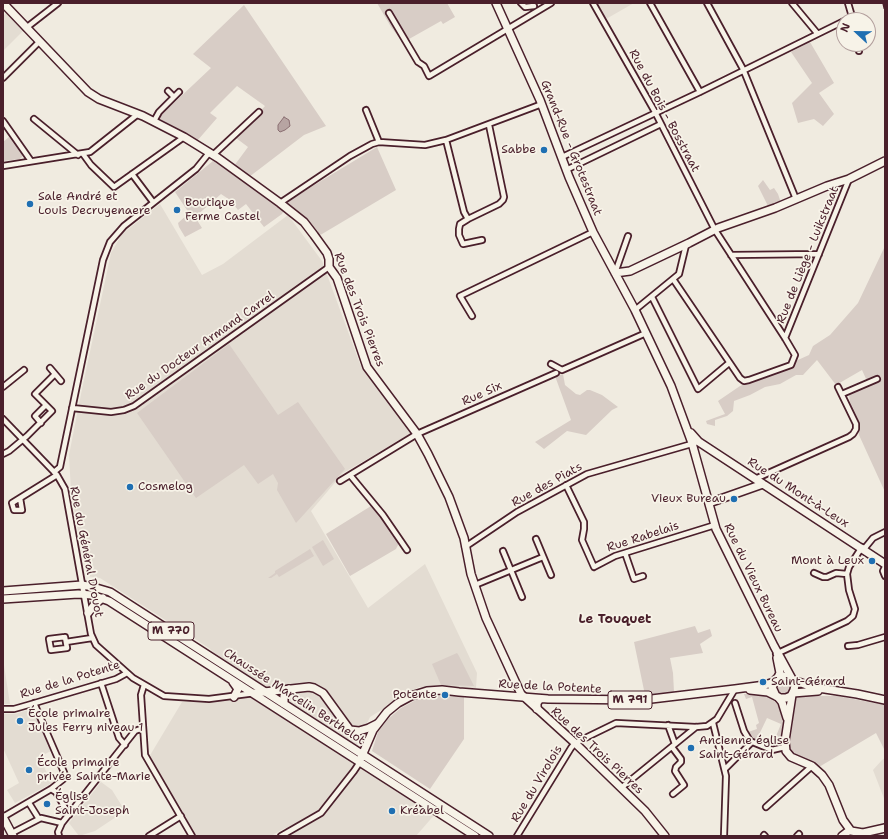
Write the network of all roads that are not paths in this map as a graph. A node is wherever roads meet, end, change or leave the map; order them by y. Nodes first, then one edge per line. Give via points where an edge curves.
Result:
1 (3, 3) edge
2 (58, 3) edge
3 (496, 3) edge
4 (521, 3) edge
5 (552, 3) edge
6 (593, 3) edge
7 (650, 3) edge
8 (707, 3) edge
9 (792, 3) edge
10 (533, 5) edge
11 (537, 11) junction
12 (389, 13) dead end
13 (836, 24) edge
14 (26, 28) junction
15 (509, 29) junction
16 (817, 33) junction
17 (39, 42) junction
18 (743, 70) junction
19 (3, 78) edge
20 (168, 91) dead end
21 (179, 92) dead end
22 (700, 92) junction
23 (174, 97) junction
24 (542, 104) junction
25 (366, 110) dead end
26 (259, 112) dead end
27 (655, 112) junction
28 (138, 114) junction
29 (34, 119) dead end
30 (154, 121) junction
31 (3, 122) edge
32 (661, 124) junction
33 (489, 125) junction
34 (184, 137) junction
35 (446, 140) junction
36 (379, 142) junction
37 (80, 154) junction
38 (211, 154) junction
39 (562, 157) junction
40 (31, 161) junction
41 (885, 161) edge
42 (3, 166) edge
43 (566, 170) junction
44 (132, 174) junction
45 (849, 179) junction
46 (796, 199) junction
47 (153, 202) junction
48 (280, 203) junction
49 (468, 219) junction
50 (714, 230) junction
51 (593, 232) junction
52 (628, 236) dead end
53 (482, 240) dead end
54 (686, 245) junction
55 (819, 254) junction
56 (731, 255) junction
57 (329, 268) junction
58 (616, 273) junction
59 (673, 279) junction
60 (652, 297) junction
61 (635, 310) junction
62 (472, 316) dead end
63 (646, 333) junction
64 (785, 338) junction
65 (729, 363) junction
66 (551, 364) dead end
67 (50, 368) dead end
68 (24, 370) dead end
69 (556, 373) dead end
70 (55, 374) junction
71 (877, 379) dead end
72 (61, 381) dead end
73 (3, 387) edge
74 (838, 387) dead end
75 (842, 394) junction
76 (46, 405) junction
77 (72, 408) junction
78 (3, 419) edge
79 (41, 422) junction
80 (686, 426) joint
81 (417, 434) junction
82 (23, 440) junction
83 (695, 443) junction
84 (3, 454) edge
85 (55, 473) junction
86 (350, 475) junction
87 (755, 479) junction
88 (340, 481) dead end
89 (763, 484) junction
90 (566, 485) junction
91 (20, 498) dead end
92 (709, 504) junction
93 (715, 525) junction
94 (885, 532) edge
95 (536, 540) dead end
96 (465, 547) junction
97 (863, 548) junction
98 (407, 550) dead end
99 (503, 551) dead end
100 (625, 553) junction
101 (543, 557) junction
102 (885, 565) edge
103 (511, 571) junction
104 (814, 573) dead end
105 (848, 574) junction
106 (551, 575) dead end
107 (643, 576) dead end
108 (885, 576) edge
109 (475, 585) junction
110 (82, 586) junction
111 (3, 591) edge
112 (84, 594) junction
113 (522, 597) dead end
114 (103, 598) junction
115 (3, 599) edge
116 (88, 613) junction
117 (885, 637) edge
118 (92, 638) junction
119 (66, 642) dead end
120 (848, 646) dead end
121 (777, 653) junction
122 (127, 673) junction
123 (227, 676) junction
124 (776, 679) junction
125 (792, 680) junction
126 (101, 683) junction
127 (144, 685) junction
128 (289, 689) junction
129 (735, 689) junction
130 (828, 690) junction
131 (266, 692) junction
132 (459, 692) junction
133 (255, 694) junction
134 (792, 694) junction
135 (777, 696) junction
136 (234, 697) junction
137 (524, 697) junction
138 (540, 699) junction
139 (885, 700) edge
140 (34, 703) junction
141 (735, 703) dead end
142 (284, 704) junction
143 (3, 709) edge
144 (537, 709) junction
145 (713, 723) junction
146 (377, 724) junction
147 (787, 724) junction
148 (668, 726) junction
149 (696, 727) junction
150 (143, 728) junction
151 (752, 742) junction
152 (575, 743) junction
153 (125, 745) junction
154 (674, 745) junction
155 (785, 747) junction
156 (362, 757) junction
157 (812, 766) junction
158 (725, 768) junction
159 (621, 788) junction
160 (51, 789) junction
161 (673, 794) dead end
162 (29, 803) junction
163 (766, 807) dead end
164 (69, 815) junction
165 (181, 816) junction
166 (3, 817) edge
167 (38, 819) junction
168 (62, 823) junction
169 (885, 828) edge
170 (850, 830) junction
171 (13, 835) edge
172 (59, 836) edge
173 (149, 836) edge
174 (192, 836) edge
175 (281, 836) edge
176 (475, 836) edge
177 (489, 836) edge
178 (517, 836) edge
179 (665, 836) edge
180 (724, 836) edge
181 (842, 836) edge

1 - 14 main road, Rue des Trois Pierres
2 - 14 street
3 - 15 main road, Grand-Rue - Grotestraat
4 - 10 street via 525,7
5 - 11 street
6 - 27 street, Rue du Bois - Bosstraat
7 - 22 street
8 - 18 street
9 - 16 street
10 - 11 street
11 - 15 street
12 - 15 street via 429,76
13 - 16 street
14 - 17 main road, Rue des Trois Pierres
15 - 24 main road, Grand-Rue - Grotestraat
16 - 18 street
17 - 19 street
17 - 28 main road, Rue des Trois Pierres via 90,94
18 - 22 street
18 - 46 street
20 - 23 street
21 - 23 street
22 - 27 street
23 - 30 street
24 - 33 street
24 - 39 main road, Grand-Rue - Grotestraat
25 - 36 street
26 - 38 street
27 - 32 street, Rue du Bois - Bosstraat
27 - 39 street
28 - 30 main road, Rue des Trois Pierres
28 - 37 street via 91,151
29 - 37 street
30 - 34 main road, Rue des Trois Pierres
31 - 40 street
32 - 43 street
32 - 50 street, Rue du Bois - Bosstraat
33 - 35 street
33 - 49 street via 504,200
34 - 38 main road, Rue des Trois Pierres
34 - 44 street
35 - 36 street via 425,145
35 - 49 street
36 - 48 street via 350,156
37 - 40 street
37 - 44 street via 114,187
38 - 47 street
38 - 48 main road, Rue des Trois Pierres
39 - 43 main road, Grand-Rue - Grotestraat
40 - 42 street
41 - 45 main road
43 - 51 main road, Grand-Rue - Grotestraat
44 - 47 street
45 - 46 main road
45 - 55 street, Rue de Liège - Luikstraat
46 - 50 main road
47 - 77 street via 118,231 103,260
48 - 57 main road, Rue des Trois Pierres via 304,222 314,235 327,254
49 - 53 street via 460,224 459,235 463,244
50 - 54 main road
50 - 56 street, Rue du Bois - Bosstraat
51 - 58 main road, Grand-Rue - Grotestraat
51 - 62 street via 460,296
52 - 58 street
54 - 58 main road via 630,271
54 - 59 street via 679,274
55 - 56 street
55 - 64 street, Rue de Liège - Luikstraat
56 - 64 street, Rue du Bois - Bosstraat
57 - 77 street, Rue du Docteur Armand Carrel via 134,406 111,412
57 - 81 main road, Rue des Trois Pierres via 337,278 367,367
58 - 61 main road, Grand-Rue - Grotestraat
59 - 60 street
59 - 65 street
60 - 61 street
60 - 65 street via 698,389
61 - 63 main road, Grand-Rue - Grotestraat
63 - 66 street via 562,370
63 - 80 main road, Grand-Rue - Grotestraat via 669,381
64 - 65 street, Rue du Bois - Bosstraat via 795,355 792,364 744,381
67 - 70 street
68 - 73 street
69 - 81 street, Rue Six
70 - 72 street
70 - 76 street via 35,394
71 - 75 street
74 - 75 street
75 - 87 street via 856,424 853,434
76 - 79 street via 35,416
76 - 79 street via 52,411
77 - 85 street via 61,464
78 - 82 street, Rue du Général Drouot
79 - 82 street
80 - 83 main road, Rue du Vieux Bureau
81 - 86 street, Rue Six
81 - 96 main road, Rue des Trois Pierres via 449,497 464,535
82 - 84 street
82 - 85 street, Rue du Général Drouot
83 - 87 main road, Rue du Mont-à-Leux
83 - 90 street, Rue des Piats via 592,472
83 - 92 main road, Rue du Vieux Bureau
85 - 91 street
85 - 110 street, Rue du Général Drouot via 66,492
86 - 88 street, Rue Six
86 - 98 street via 386,519
87 - 89 main road, Rue du Mont-à-Leux
89 - 92 main road
89 - 97 main road, Rue du Mont-à-Leux
90 - 96 street, Rue des Piats
90 - 100 street, Rue Rabelais via 584,522 582,540 594,566
92 - 93 main road, Rue du Vieux Bureau
93 - 100 street, Rue Rabelais
93 - 121 main road, Rue du Vieux Bureau
94 - 97 street via 873,538
95 - 101 street
96 - 109 main road, Rue des Trois Pierres
97 - 102 main road, Rue du Mont-à-Leux
97 - 105 street via 849,567
99 - 103 street
100 - 107 street via 634,579
101 - 103 street
101 - 106 street
102 - 108 street
103 - 109 street
103 - 113 street
104 - 105 street via 823,578 836,573
105 - 121 street via 849,590 855,609 853,616
109 - 137 main road, Rue des Trois Pierres via 486,618
110 - 111 main road, M 770
110 - 112 street, Rue du Général Drouot
110 - 131 main road, Chaussée Marcelin Berthelot / M 770 via 104,589 113,594
112 - 114 main road, Chaussée Marcelin Berthelot / M 770
112 - 115 main road, M 770
112 - 116 street, Rue du Général Drouot
114 - 116 main road
114 - 123 main road, Chaussée Marcelin Berthelot / M 770
116 - 118 street, Rue du Général Drouot
117 - 120 street
118 - 119 street
118 - 122 street via 96,645
121 - 124 main road, Rue du Vieux Bureau via 780,674
121 - 125 main road, Rue du Vieux Bureau
122 - 126 street, Rue de la Potente via 120,678
122 - 127 street, Rue de la Potente
123 - 133 main road, Chaussée Marcelin Berthelot / M 770
123 - 136 main road via 238,687
124 - 125 main road via 785,676
124 - 129 main road, Rue de la Potente / M 791 via 765,684
124 - 135 main road via 773,690
125 - 130 main road
125 - 134 main road via 795,686
126 - 140 street, Rue de la Potente
126 - 153 street via 119,738
127 - 136 street, Rue de la Potente via 169,697
127 - 150 street via 141,695
128 - 131 main road, Rue de la Potente
128 - 142 main road via 284,696
128 - 146 main road, Rue de la Potente via 311,687 319,690 352,731
129 - 135 main road, Rue de la Potente / M 791 via 764,691
129 - 138 main road, Rue de la Potente / M 791 via 643,700
129 - 145 street
130 - 134 main road
130 - 139 main road
131 - 133 main road, Rue de la Potente
131 - 142 main road, Chaussée Marcelin Berthelot / M 770
132 - 137 main road, Rue de la Potente / M 791
132 - 146 main road, Rue de la Potente / M 791 via 435,690 415,694 391,708
132 - 156 main road, Rue de la Potente / M 791 via 428,695 399,707 382,724
133 - 136 street, Rue de la Potente
133 - 156 main road, Chaussée Marcelin Berthelot / M 770 via 313,731
134 - 135 main road via 786,698
134 - 147 main road
135 - 147 main road via 784,708
137 - 138 main road, Rue de la Potente / M 791
137 - 144 main road, Rue des Trois Pierres
138 - 144 main road
140 - 143 street, Rue de la Potente via 14,709
140 - 160 street via 66,775 64,780
141 - 151 street via 745,734
142 - 156 main road, Chaussée Marcelin Berthelot / M 770
144 - 152 main road, Rue des Trois Pierres
145 - 149 street
145 - 158 street
146 - 156 main road, Rue de la Potente / M 791
147 - 155 main road
148 - 149 street
148 - 152 street via 616,723
148 - 154 street
149 - 154 street
150 - 153 street via 135,732
150 - 165 street via 146,758
151 - 155 street via 772,750
151 - 158 street
152 - 159 main road, Rue des Trois Pierres
152 - 178 street, Rue du Virolois
153 - 164 street
154 - 159 street
154 - 161 street via 681,762 674,771 684,785
155 - 157 main road via 791,756
156 - 175 street via 356,769 320,813
156 - 176 main road, Chaussée Marcelin Berthelot / M 770
156 - 177 main road, Chaussée Marcelin Berthelot / M 770
157 - 163 street
157 - 170 main road via 825,779
158 - 180 street
159 - 179 main road, Rue des Trois Pierres via 647,813
160 - 162 street
160 - 164 street via 56,792
162 - 166 street
162 - 167 street
164 - 168 street
165 - 173 street
165 - 174 street
166 - 171 main road
167 - 168 street
167 - 171 street
168 - 172 street
169 - 170 main road via 860,833
170 - 181 main road

